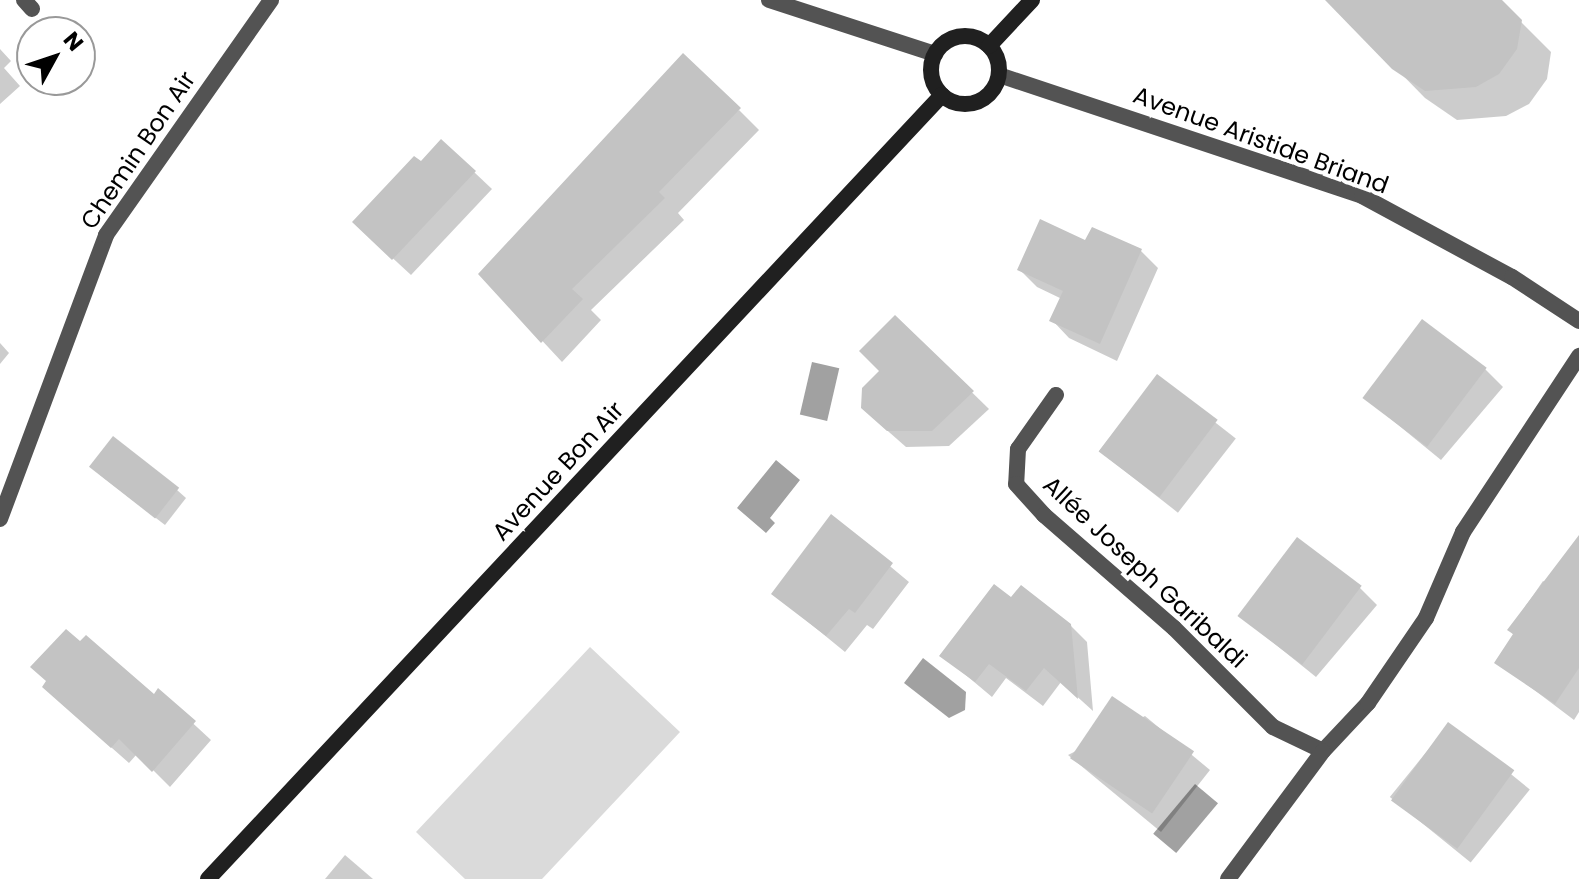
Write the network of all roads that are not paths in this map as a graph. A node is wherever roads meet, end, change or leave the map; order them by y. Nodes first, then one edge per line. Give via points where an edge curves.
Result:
1 (271, 0) edge
2 (769, 0) edge
3 (1032, 0) edge
4 (989, 46) junction
5 (935, 54) junction
6 (999, 75) junction
7 (942, 95) junction
8 (1579, 321) edge
9 (1579, 356) edge
10 (1056, 395) dead end
11 (0, 519) edge
12 (1323, 751) junction
13 (208, 879) edge
14 (1228, 879) edge

1 - 11 street, Chemin Bon Air via 106,235
2 - 5 street
3 - 4 main road
4 - 5 main road via 958,37
4 - 6 main road
5 - 7 main road via 932,76
6 - 7 main road via 979,101 959,104
6 - 8 street, Avenue Aristide Briand via 1362,196 1512,277
7 - 13 main road, Avenue Bon Air
9 - 12 street via 1463,532 1426,618 1368,703
10 - 12 street, Allée Joseph Garibaldi via 1018,449 1016,484 1273,727
12 - 14 street

